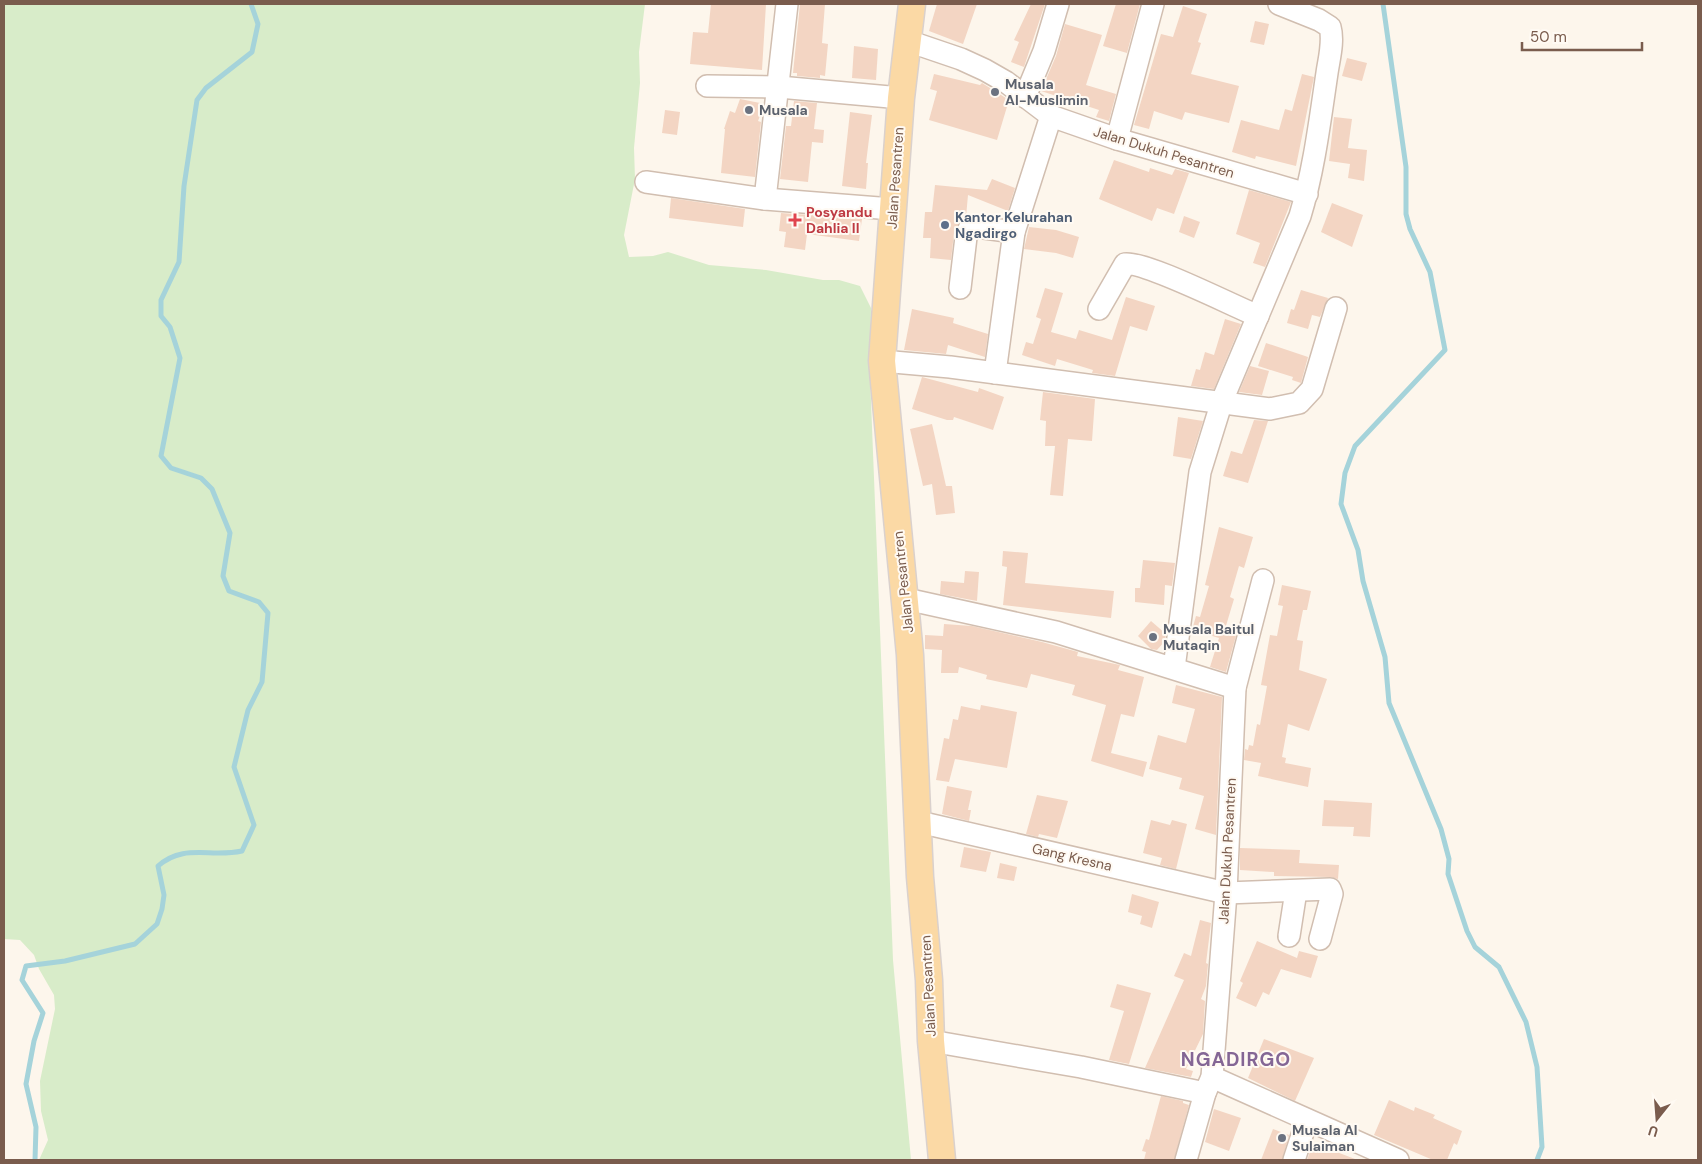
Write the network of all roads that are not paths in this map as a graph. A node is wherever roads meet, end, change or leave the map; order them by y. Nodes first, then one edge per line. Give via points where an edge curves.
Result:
1 (787, 4) edge
2 (912, 4) edge
3 (1058, 4) edge
4 (1153, 4) edge
5 (1279, 4) edge
6 (908, 41) junction
7 (707, 86) dead end
8 (779, 87) junction
9 (1025, 96) junction
10 (901, 98) junction
11 (1051, 116) junction
12 (1117, 139) junction
13 (646, 182) dead end
14 (1307, 194) junction
15 (765, 199) junction
16 (892, 209) junction
17 (1014, 232) junction
18 (960, 288) dead end
19 (1336, 308) dead end
20 (1098, 309) dead end
21 (1258, 316) junction
22 (882, 361) junction
23 (995, 373) junction
24 (1222, 401) junction
25 (1263, 580) dead end
26 (906, 599) junction
27 (1174, 668) junction
28 (1235, 688) junction
29 (919, 822) junction
30 (1296, 891) junction
31 (1226, 892) junction
32 (1289, 936) dead end
33 (1320, 939) dead end
34 (931, 1041) junction
35 (1208, 1085) junction
36 (1307, 1120) junction
37 (942, 1160) edge
38 (1186, 1160) edge
39 (1294, 1160) edge
40 (1397, 1160) edge

1 - 8 street
2 - 6 main road, Jalan Pesantren
3 - 9 street via 1044,52
4 - 12 street
5 - 14 street via 1330,27 1326,84
6 - 9 street, Jalan Dukuh Pesantren via 977,66
6 - 10 main road, Jalan Pesantren
7 - 8 street
8 - 10 street
8 - 15 street
9 - 11 street, Jalan Dukuh Pesantren
10 - 16 main road, Jalan Pesantren
11 - 12 street, Jalan Dukuh Pesantren
11 - 17 street
12 - 14 street, Jalan Dukuh Pesantren
13 - 15 street
14 - 21 street
15 - 16 street
16 - 22 main road, Jalan Pesantren
17 - 18 street via 977,226 969,229
17 - 23 street
19 - 24 street via 1312,389 1299,403 1270,409
20 - 21 street via 1120,270 1125,264 1132,263
21 - 24 street
22 - 23 street
22 - 26 main road, Jalan Pesantren
23 - 24 street
24 - 27 street via 1200,472
25 - 28 street, Jalan Dukuh Pesantren
26 - 27 street via 1056,632
26 - 29 main road, Jalan Pesantren
27 - 28 street
28 - 31 street, Jalan Dukuh Pesantren
29 - 31 street, Gang Kresna
29 - 34 main road, Jalan Pesantren
30 - 31 street, Gang Kresna
30 - 32 street
30 - 33 street, Gang Kresna via 1333,891
31 - 35 street, Jalan Dukuh Pesantren
34 - 35 street
34 - 37 main road, Jalan Pesantren
35 - 36 street
35 - 38 street, Jalan Dukuh Pesantren
36 - 39 street
36 - 40 street

